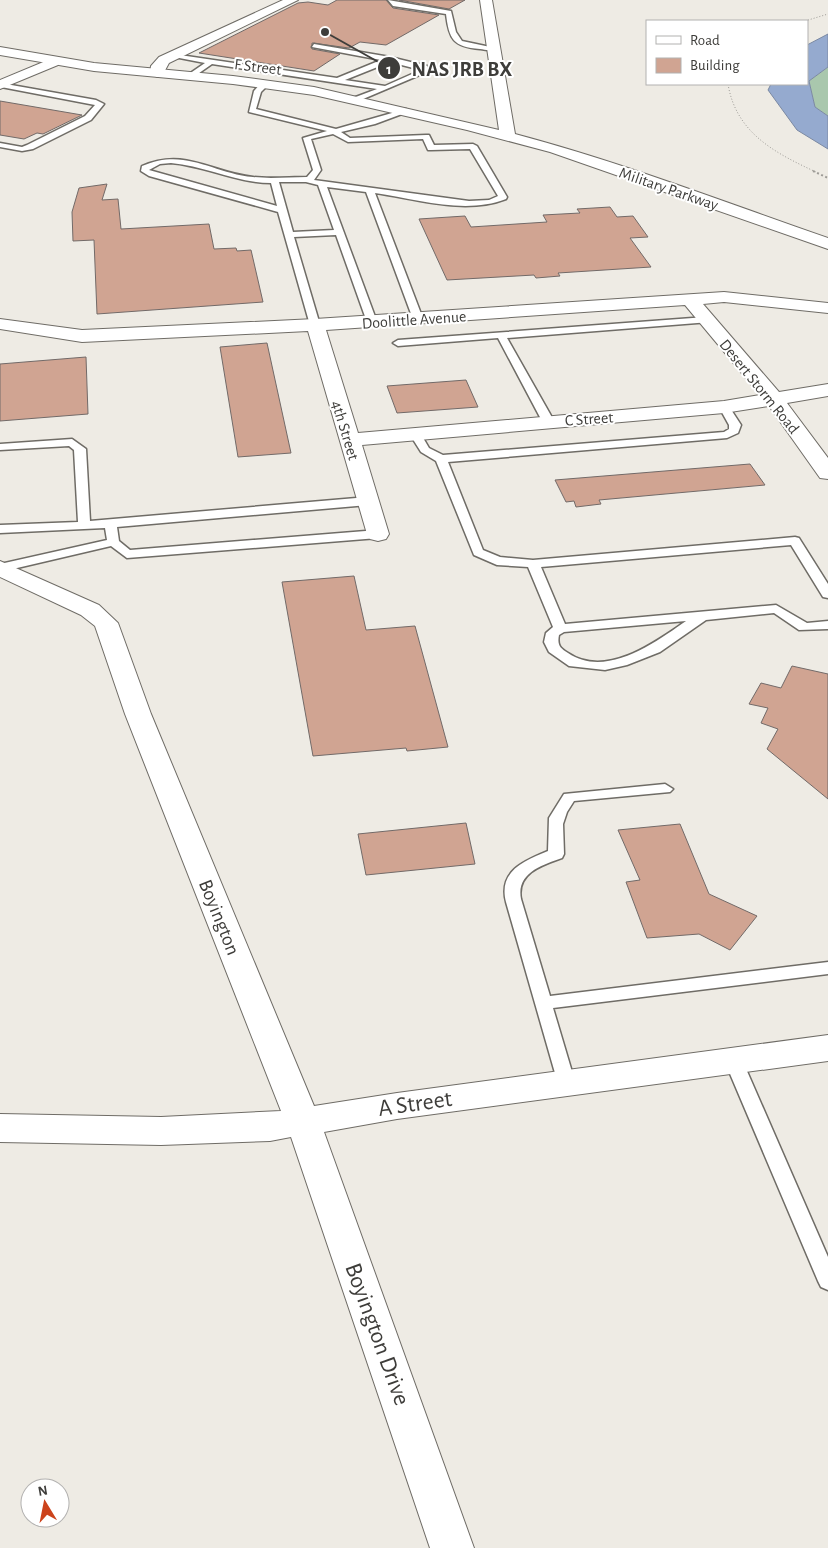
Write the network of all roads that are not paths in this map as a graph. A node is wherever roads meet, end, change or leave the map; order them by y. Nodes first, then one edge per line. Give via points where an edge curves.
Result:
1 (292, 0) edge
2 (486, 0) edge
3 (392, 2) edge
4 (314, 46) dead end
5 (492, 48) junction
6 (0, 51) edge
7 (173, 56) junction
8 (390, 59) junction
9 (53, 62) junction
10 (211, 62) junction
11 (157, 73) junction
12 (192, 76) junction
13 (334, 81) junction
14 (266, 84) junction
15 (1, 85) edge
16 (386, 88) junction
17 (314, 91) junction
18 (356, 100) junction
19 (406, 111) junction
20 (334, 130) junction
21 (508, 135) junction
22 (0, 146) edge
23 (309, 179) junction
24 (274, 180) junction
25 (321, 183) junction
26 (369, 190) junction
27 (282, 210) junction
28 (339, 232) junction
29 (290, 235) junction
30 (828, 244) edge
31 (690, 300) junction
32 (828, 308) edge
33 (418, 319) junction
34 (706, 320) junction
35 (372, 322) junction
36 (0, 324) edge
37 (315, 325) junction
38 (501, 336) junction
39 (398, 343) dead end
40 (828, 390) edge
41 (774, 399) junction
42 (724, 407) junction
43 (548, 421) junction
44 (415, 434) junction
45 (349, 440) junction
46 (0, 447) edge
47 (441, 459) junction
48 (828, 473) edge
49 (368, 502) junction
50 (84, 524) junction
51 (111, 524) junction
52 (0, 529) edge
53 (378, 534) joint
54 (113, 542) junction
55 (533, 564) junction
56 (0, 568) edge
57 (828, 594) edge
58 (702, 616) junction
59 (828, 625) edge
60 (560, 628) junction
61 (664, 789) dead end
62 (828, 968) edge
63 (543, 1003) junction
64 (828, 1048) edge
65 (734, 1062) junction
66 (566, 1082) junction
67 (302, 1120) junction
68 (0, 1128) edge
69 (828, 1281) edge
70 (452, 1548) edge

1 - 7 street
2 - 5 street
3 - 5 lane via 449,12 453,37 457,42
4 - 8 lane
5 - 21 street
6 - 9 street, F Street
7 - 10 lane
7 - 11 street via 161,63
8 - 13 lane
8 - 16 lane via 424,68 425,71
9 - 11 street, F Street
9 - 15 street
10 - 12 lane
10 - 13 lane
11 - 12 street, F Street
12 - 14 street, F Street
13 - 16 lane
13 - 17 lane
14 - 17 street, F Street
14 - 20 lane via 258,91 252,110
15 - 22 lane via 100,104 88,118 42,141 22,149
16 - 18 lane
17 - 18 street, F Street
18 - 19 street, F Street
19 - 20 lane
19 - 21 street, F Street
20 - 23 lane via 307,138 317,170
20 - 26 lane via 348,140 426,137 431,148 473,146 503,197 469,204
21 - 30 street, Military Parkway via 666,186
23 - 24 lane
23 - 25 lane
24 - 27 lane
24 - 27 lane via 252,180 179,160 157,161 145,168 152,174
25 - 26 lane
25 - 28 lane
26 - 33 lane
27 - 29 lane
28 - 29 lane
28 - 35 lane
29 - 37 lane
31 - 32 street, Doolittle Avenue via 724,298
31 - 33 street, Doolittle Avenue
31 - 34 street, Desert Storm Road
33 - 35 street, Doolittle Avenue
34 - 38 lane
34 - 41 street, Desert Storm Road
35 - 37 street, Doolittle Avenue
36 - 37 street, Doolittle Avenue via 82,336
37 - 45 street, 4th Street
38 - 39 lane
38 - 43 lane
40 - 41 street, C Street
41 - 42 street, C Street
41 - 48 street, Desert Storm Road
42 - 43 street, C Street
42 - 47 lane via 735,425 734,431 727,435
43 - 44 street, C Street
44 - 45 street, C Street
44 - 47 lane via 425,450
45 - 49 street, 4th Street
46 - 50 lane via 72,442 80,449
47 - 55 lane via 478,552 497,561
49 - 51 lane
49 - 53 street, 4th Street
50 - 51 lane
50 - 52 lane
51 - 54 lane
53 - 54 lane via 127,554
54 - 56 lane
55 - 57 lane via 795,541
55 - 60 lane
56 - 67 street, Boyington via 100,616 106,623 138,714
58 - 59 lane via 776,609 804,627
58 - 60 lane
58 - 60 lane via 655,649 605,666 574,663 558,653 551,642 553,633
61 - 63 lane via 569,797 557,812 554,825 556,854 537,861 518,874 512,886 514,902
62 - 63 lane
63 - 66 lane
64 - 65 street, A Street
65 - 66 street, A Street
65 - 69 lane
66 - 67 street, A Street
67 - 68 street, A Street via 270,1127 161,1131
67 - 70 street, Boyington Drive

